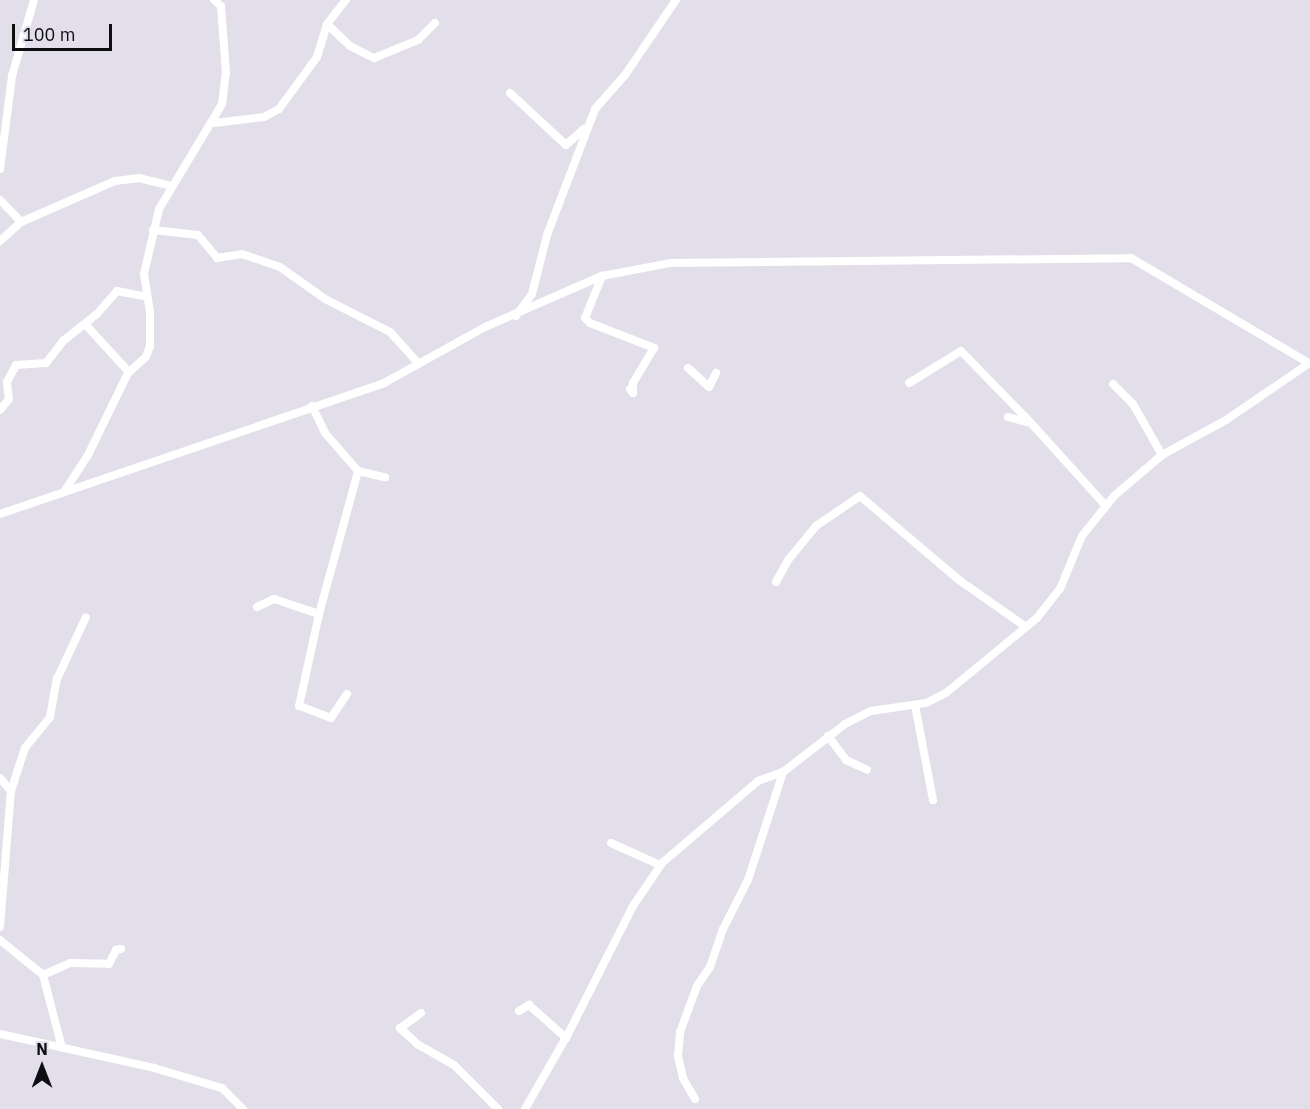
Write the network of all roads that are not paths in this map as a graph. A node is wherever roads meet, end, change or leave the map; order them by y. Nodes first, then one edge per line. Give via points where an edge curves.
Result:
1 (34, 0) edge
2 (214, 0) edge
3 (346, 0) edge
4 (676, 0) edge
5 (435, 23) dead end
6 (327, 24) junction
7 (510, 93) dead end
8 (595, 109) junction
9 (214, 123) junction
10 (0, 169) edge
11 (171, 186) junction
12 (0, 200) edge
13 (21, 222) junction
14 (153, 230) junction
15 (0, 241) edge
16 (602, 276) junction
17 (147, 297) junction
18 (516, 317) junction
19 (85, 324) junction
20 (419, 364) junction
21 (1309, 364) edge
22 (688, 368) dead end
23 (129, 372) junction
24 (716, 373) dead end
25 (909, 383) dead end
26 (1113, 384) dead end
27 (630, 389) dead end
28 (312, 406) junction
29 (0, 410) edge
30 (1008, 417) dead end
31 (1031, 423) junction
32 (1161, 455) junction
33 (358, 471) junction
34 (385, 477) dead end
35 (64, 492) junction
36 (1106, 506) junction
37 (0, 514) edge
38 (776, 582) dead end
39 (257, 607) dead end
40 (319, 614) junction
41 (86, 617) dead end
42 (1026, 627) junction
43 (347, 694) dead end
44 (915, 705) junction
45 (828, 736) junction
46 (867, 770) dead end
47 (783, 772) junction
48 (0, 778) edge
49 (11, 791) junction
50 (933, 801) dead end
51 (610, 843) dead end
52 (4, 844) edge
53 (660, 865) junction
54 (0, 927) edge
55 (0, 940) edge
56 (121, 949) dead end
57 (43, 975) junction
58 (519, 1011) dead end
59 (421, 1013) dead end
60 (0, 1034) edge
61 (566, 1038) junction
62 (62, 1048) junction
63 (695, 1099) dead end
64 (243, 1109) edge
65 (498, 1109) edge
66 (525, 1109) edge

1 - 10 street via 12,76
2 - 9 street via 221,6 226,73 222,104
3 - 6 street
4 - 8 street via 625,75
5 - 6 street via 418,40 374,58 350,46
6 - 9 street via 317,57 279,109 264,117
7 - 8 street via 566,145 580,135
8 - 18 street via 547,235 532,294
9 - 11 street
11 - 13 street via 139,178 116,181
11 - 14 street
12 - 13 street
13 - 15 street
14 - 17 street via 144,274
14 - 20 street via 198,235 217,258 242,254 280,267 325,299 390,332
16 - 18 street
16 - 21 street via 670,263 1131,258
16 - 27 street via 585,318 654,348 633,383 633,393
17 - 19 street via 117,291
17 - 23 street via 150,346 146,357
18 - 20 street via 485,327
19 - 23 street
19 - 29 street via 63,341 46,363 16,365 10,372 9,399
20 - 28 street via 384,383
21 - 32 street via 1226,420
22 - 24 street via 709,387
23 - 35 street via 88,455
25 - 31 street via 961,351
26 - 32 street via 1133,404
28 - 33 street via 325,433
28 - 35 street
30 - 31 street
31 - 36 street
32 - 36 street
33 - 34 street
33 - 40 street
35 - 37 street
36 - 42 street via 1082,536 1060,589
38 - 42 street via 816,526 860,496 959,580
39 - 40 street via 274,599
40 - 43 street via 299,706 330,718
41 - 49 street via 57,679 50,717 25,748
42 - 44 street via 946,693
44 - 45 street via 871,711
44 - 50 street
45 - 46 street via 846,760
45 - 47 street
47 - 53 street via 758,782
47 - 63 street via 748,880 723,929 710,967 697,986 680,1032 678,1056 683,1078
48 - 49 street
49 - 52 street
51 - 53 street
52 - 54 street
53 - 61 street via 633,906
55 - 57 street
56 - 57 street via 116,950 109,964 70,963
57 - 62 street
58 - 61 street via 530,1005
59 - 65 street via 400,1028 417,1044 454,1065
60 - 62 street
61 - 66 street
62 - 64 street via 222,1088

